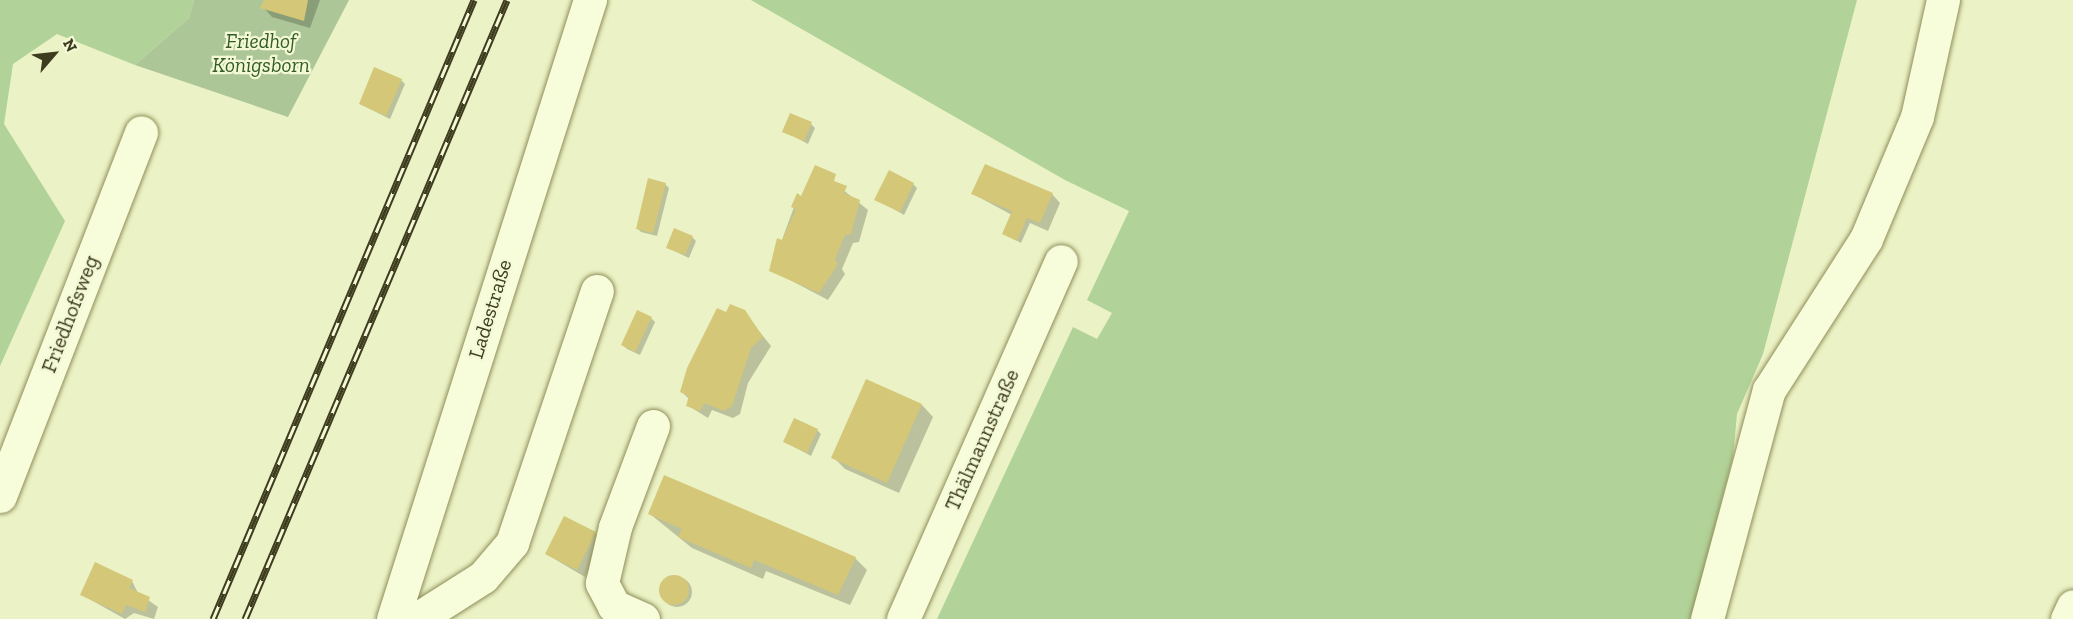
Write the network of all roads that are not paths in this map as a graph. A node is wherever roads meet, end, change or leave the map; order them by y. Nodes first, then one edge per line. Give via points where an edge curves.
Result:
1 (590, 0) edge
2 (1943, 0) edge
3 (141, 132) dead end
4 (1061, 261) dead end
5 (597, 291) dead end
6 (653, 426) dead end
7 (0, 496) edge
8 (2073, 606) edge
9 (393, 619) edge
10 (417, 619) edge
11 (644, 619) edge
12 (903, 619) edge
13 (1707, 619) edge
14 (2067, 619) edge

1 - 9 street, Ladestraße
2 - 13 street via 1917,117 1866,239 1769,390
3 - 7 street, Friedhofsweg
4 - 12 street, Thälmannstraße
5 - 10 street via 512,543 483,577
6 - 11 street via 615,527 602,583 614,606
8 - 14 street

